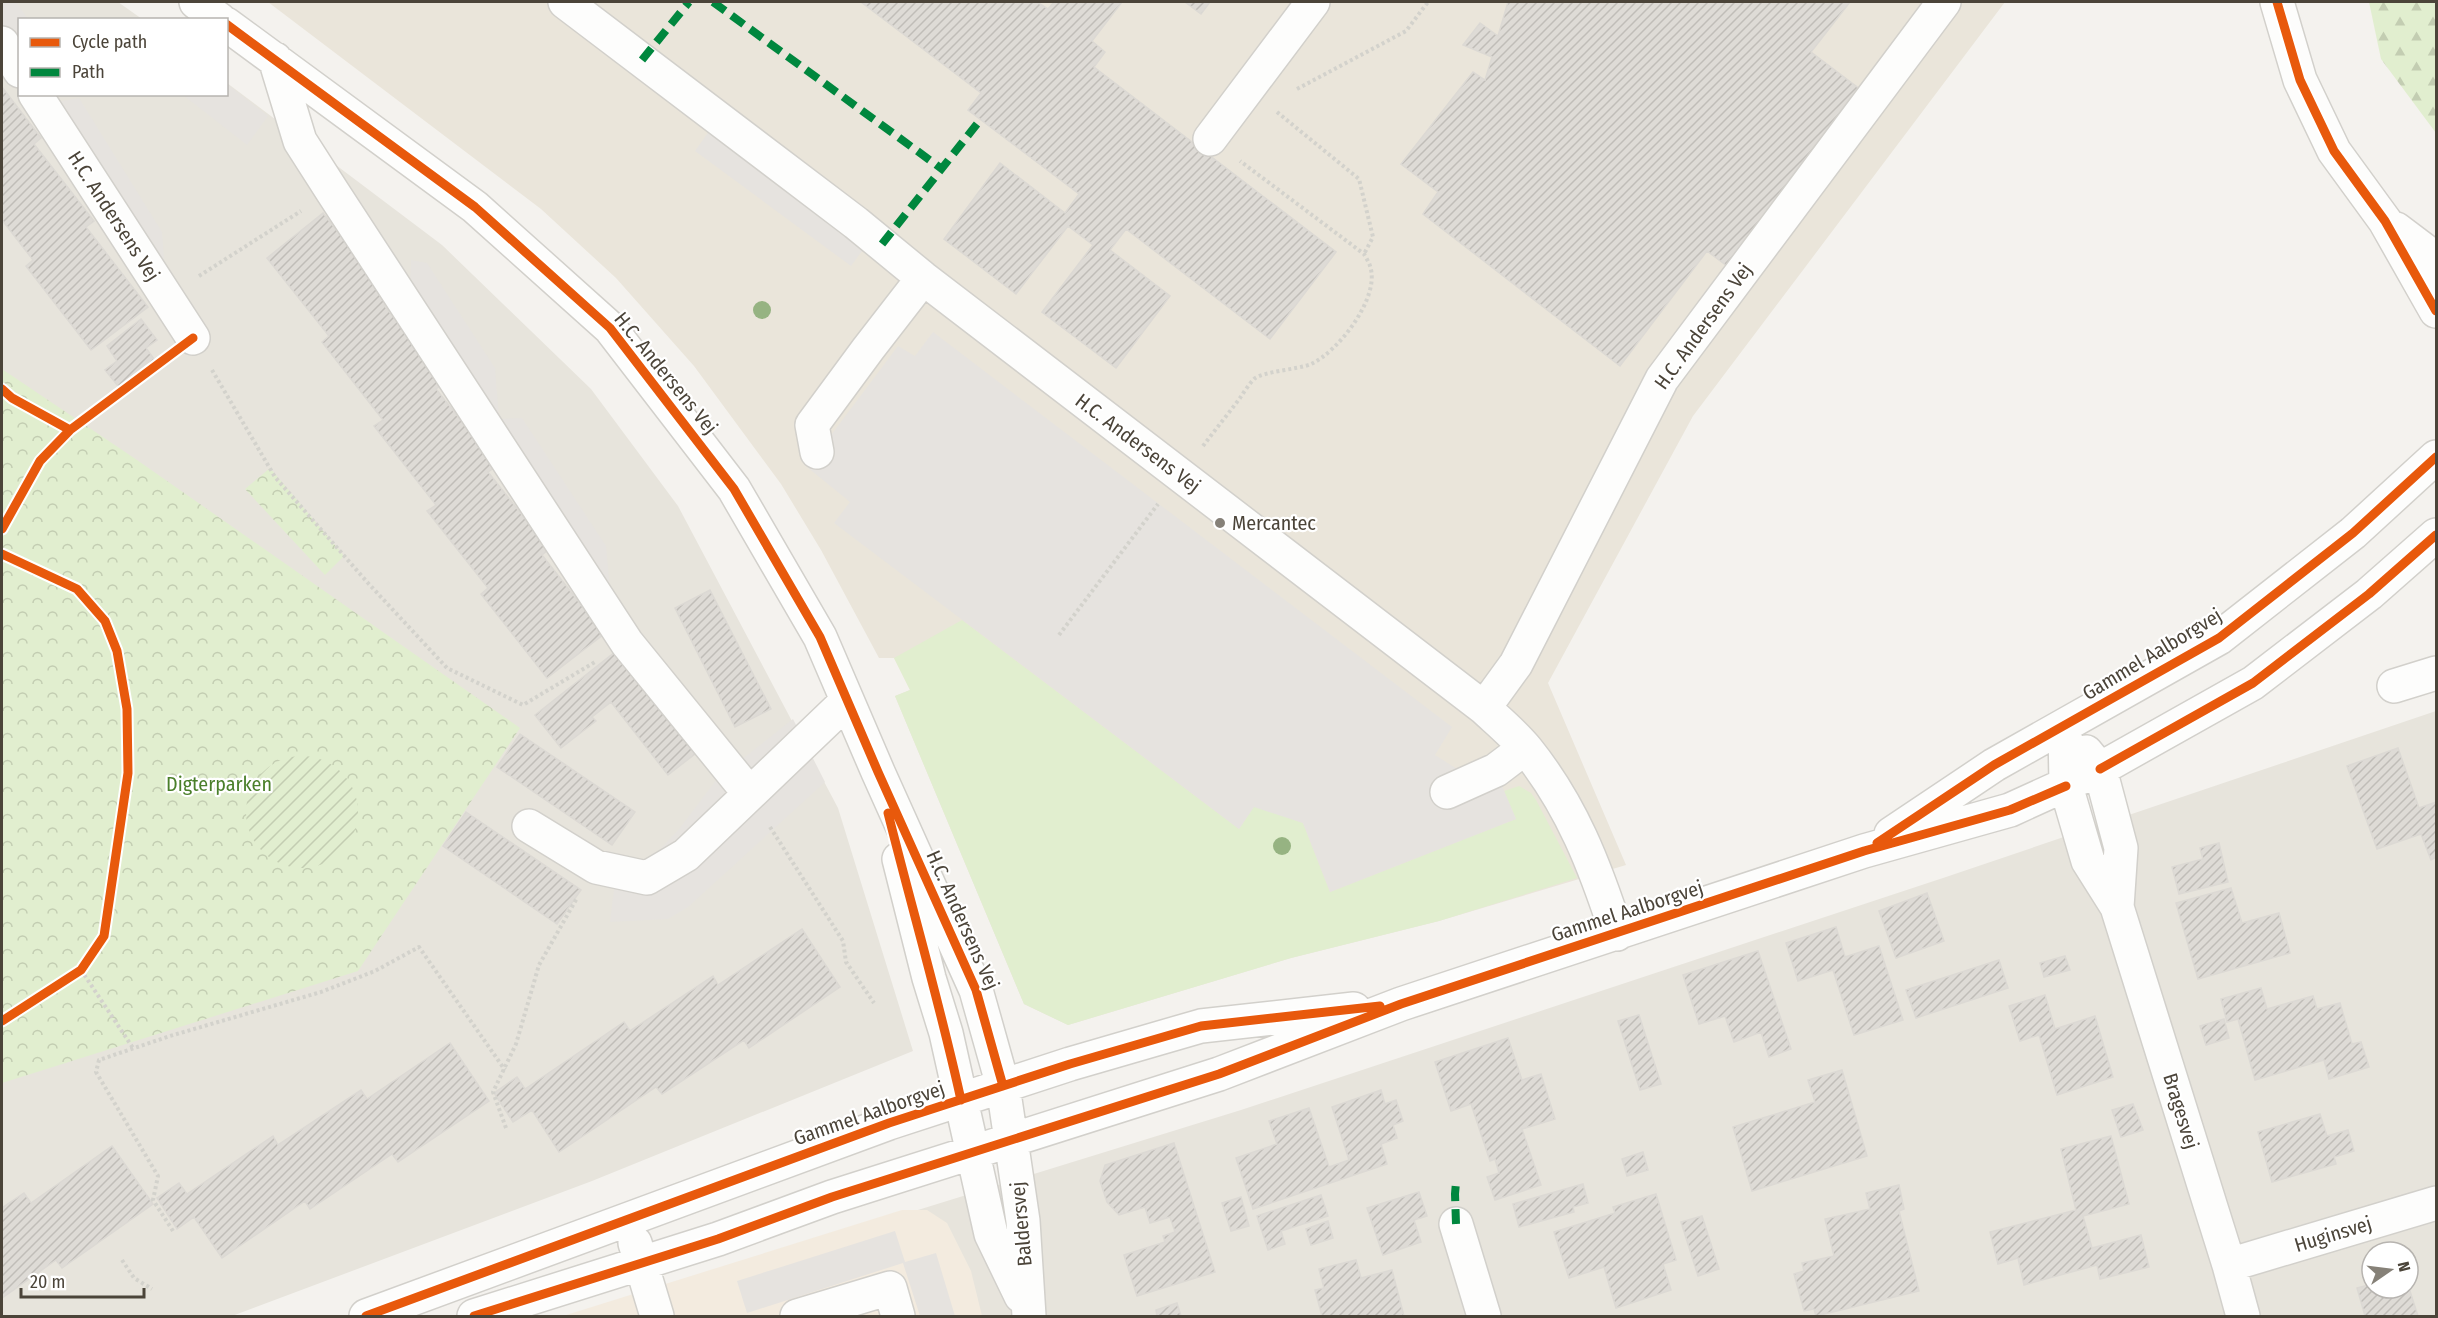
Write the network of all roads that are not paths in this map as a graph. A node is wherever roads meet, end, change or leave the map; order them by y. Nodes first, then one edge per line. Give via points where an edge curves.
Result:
1 (196, 2) edge
2 (565, 2) edge
3 (1313, 2) edge
4 (1944, 2) edge
5 (2277, 2) edge
6 (217, 18) edge
7 (228, 25) edge
8 (2, 43) edge
9 (274, 59) junction
10 (18, 68) edge
11 (36, 96) edge
12 (1210, 139) road end
13 (2385, 221) junction
14 (2436, 259) edge
15 (923, 278) junction
16 (2436, 311) edge
17 (193, 338) road end
18 (817, 452) dead end
19 (2436, 457) edge
20 (2436, 535) edge
21 (2436, 673) edge
22 (2394, 686) dead end
23 (847, 701) junction
24 (1484, 708) junction
25 (2065, 727) junction
26 (1525, 748) junction
27 (2100, 769) junction
28 (878, 772) junction
29 (2066, 786) junction
30 (1447, 792) dead end
31 (749, 793) junction
32 (529, 826) dead end
33 (1864, 851) junction
34 (2118, 907) junction
35 (1617, 934) junction
36 (1401, 1004) junction
37 (1003, 1086) junction
38 (961, 1100) junction
39 (1011, 1140) junction
40 (972, 1152) junction
41 (2436, 1203) edge
42 (627, 1219) junction
43 (1456, 1224) dead end
44 (642, 1263) junction
45 (2229, 1266) junction
46 (1028, 1313) edge
47 (366, 1317) edge
48 (474, 1317) edge
49 (657, 1317) edge
50 (797, 1317) edge
51 (898, 1317) edge
52 (1484, 1317) edge
53 (2243, 1317) edge

1 - 6 street
2 - 15 street, H.C. Andersens Vej via 856,222
3 - 12 street
4 - 24 street, H.C. Andersens Vej via 1662,380 1516,664
5 - 13 street via 2300,80 2334,151
7 - 9 street, H.C. Andersens Vej
8 - 10 street
9 - 23 street, H.C. Andersens Vej via 475,207 610,328 734,489 820,638
9 - 31 street via 300,141 332,191 627,643
11 - 17 street, H.C. Andersens Vej
13 - 14 street
13 - 16 street
15 - 18 street via 812,426
15 - 24 street, H.C. Andersens Vej
19 - 25 street, Gammel Aalborgvej via 2353,533 2219,638
20 - 27 street, Gammel Aalborgvej via 2369,594 2253,682
21 - 22 street
23 - 28 street, H.C. Andersens Vej
23 - 31 street
24 - 26 street, H.C. Andersens Vej
25 - 27 street, Bragesvej
25 - 29 street, Bragesvej
25 - 33 street, Gammel Aalborgvej via 1994,765
26 - 30 street via 1496,770
26 - 35 street, H.C. Andersens Vej via 1574,822 1597,872
27 - 29 street, Gammel Aalborgvej
27 - 34 street, Bragesvej via 2121,848
28 - 37 street, H.C. Andersens Vej via 976,990
28 - 38 street, H.C. Andersens Vej
29 - 33 street, Gammel Aalborgvej via 2010,810
29 - 34 street, Bragesvej via 2088,861
31 - 32 street via 686,855 647,878 596,867
33 - 35 street, Gammel Aalborgvej
34 - 45 street, Bragesvej
35 - 36 street, Gammel Aalborgvej
36 - 37 street, Gammel Aalborgvej via 1201,1026
36 - 39 street, Gammel Aalborgvej via 1219,1074
37 - 38 street, Gammel Aalborgvej
37 - 39 street, H.C. Andersens Vej
38 - 40 street, H.C. Andersens Vej
38 - 42 street, Gammel Aalborgvej
39 - 40 street, Gammel Aalborgvej
39 - 46 street, Baldersvej via 1023,1221
40 - 44 street, Gammel Aalborgvej
40 - 46 street, Baldersvej via 990,1234
41 - 45 street, Huginsvej
42 - 44 street
42 - 47 street, Gammel Aalborgvej
43 - 52 street
44 - 48 street, Gammel Aalborgvej
44 - 49 street
45 - 53 street, Bragesvej
50 - 51 street via 890,1288

